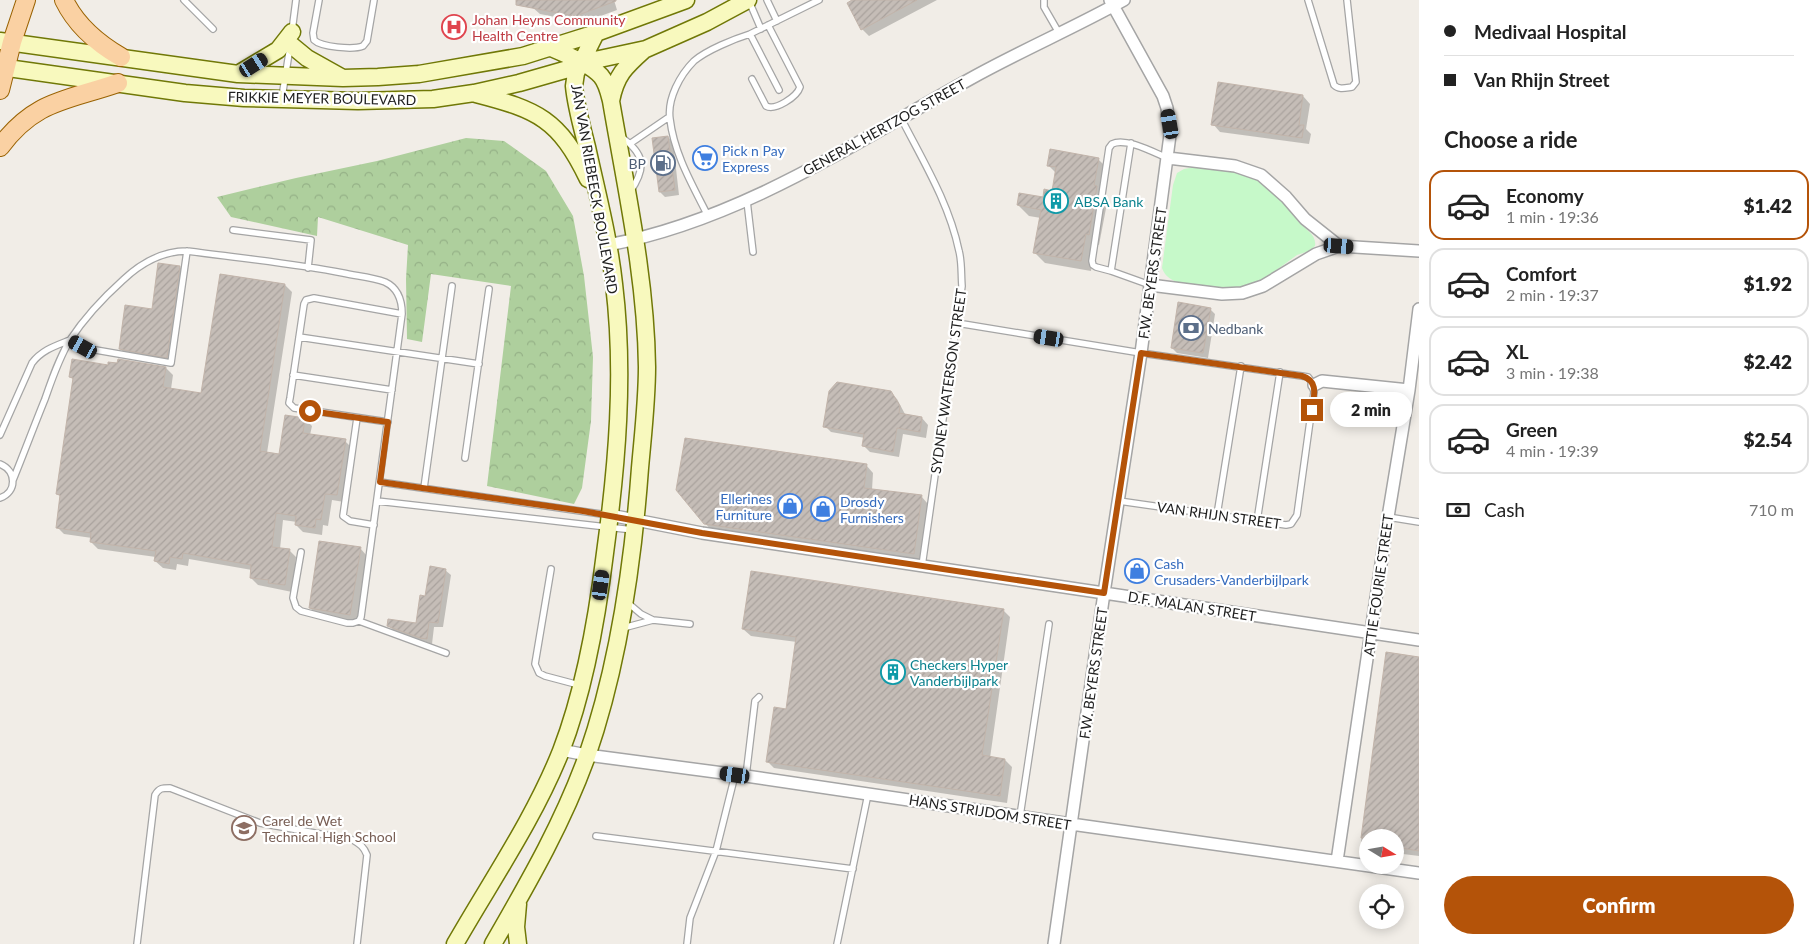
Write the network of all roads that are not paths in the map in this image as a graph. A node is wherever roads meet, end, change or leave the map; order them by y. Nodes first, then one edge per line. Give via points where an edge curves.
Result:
1 (26, 0) edge
2 (64, 0) edge
3 (184, 0) edge
4 (296, 0) edge
5 (319, 0) edge
6 (374, 0) edge
7 (686, 0) edge
8 (748, 0) edge
9 (767, 0) edge
10 (819, 0) edge
11 (1044, 0) edge
12 (1124, 0) edge
13 (1308, 0) edge
14 (1347, 0) edge
15 (1112, 3) edge
16 (777, 21) junction
17 (768, 25) junction
18 (213, 29) dead end
19 (761, 29) junction
20 (596, 33) junction
21 (1059, 33) junction
22 (750, 34) junction
23 (291, 38) junction
24 (6, 42) edge
25 (552, 48) junction
26 (646, 49) junction
27 (121, 57) junction
28 (581, 63) junction
29 (3, 67) edge
30 (238, 74) junction
31 (284, 76) junction
32 (343, 78) junction
33 (752, 79) dead end
34 (118, 83) junction
35 (0, 90) edge
36 (779, 90) dead end
37 (474, 93) junction
38 (281, 99) junction
39 (612, 102) junction
40 (669, 117) junction
41 (901, 118) junction
42 (617, 133) junction
43 (631, 143) junction
44 (1131, 143) junction
45 (0, 147) edge
46 (1168, 158) junction
47 (628, 197) junction
48 (747, 202) junction
49 (600, 203) junction
50 (708, 216) junction
51 (233, 230) dead end
52 (635, 240) junction
53 (608, 245) junction
54 (1339, 246) junction
55 (187, 251) junction
56 (1419, 251) edge
57 (753, 252) dead end
58 (308, 268) junction
59 (1111, 271) junction
60 (1150, 285) junction
61 (452, 286) dead end
62 (489, 289) dead end
63 (1419, 309) edge
64 (402, 314) junction
65 (958, 323) junction
66 (299, 337) junction
67 (70, 340) junction
68 (397, 353) junction
69 (1141, 353) junction
70 (442, 359) junction
71 (479, 364) junction
72 (1241, 366) junction
73 (1280, 372) junction
74 (293, 375) junction
75 (1314, 384) junction
76 (1412, 385) edge
77 (392, 390) junction
78 (357, 418) junction
79 (388, 422) junction
80 (0, 435) edge
81 (466, 458) dead end
82 (0, 464) edge
83 (13, 480) junction
84 (380, 482) junction
85 (424, 488) junction
86 (0, 498) edge
87 (377, 501) junction
88 (1120, 501) junction
89 (1217, 515) junction
90 (1388, 517) junction
91 (609, 521) junction
92 (1257, 521) junction
93 (1419, 522) edge
94 (374, 525) junction
95 (635, 525) junction
96 (301, 552) dead end
97 (922, 566) junction
98 (551, 570) dead end
99 (1104, 593) junction
100 (624, 600) junction
101 (654, 620) junction
102 (359, 621) junction
103 (690, 624) dead end
104 (1049, 624) dead end
105 (620, 630) junction
106 (1371, 633) junction
107 (1419, 640) edge
108 (446, 653) dead end
109 (581, 685) junction
110 (760, 697) dead end
111 (561, 750) junction
112 (587, 755) junction
113 (741, 776) junction
114 (868, 794) junction
115 (1020, 816) junction
116 (1071, 824) junction
117 (596, 836) dead end
118 (716, 850) junction
119 (1337, 861) junction
120 (853, 869) junction
121 (1419, 873) edge
122 (518, 901) junction
123 (137, 944) edge
124 (357, 944) edge
125 (455, 944) edge
126 (492, 944) edge
127 (518, 944) edge
128 (686, 944) edge
129 (837, 944) edge
130 (1054, 944) edge

1 - 24 main road
2 - 27 main road via 78,22
3 - 18 lane
4 - 23 lane
5 - 6 lane via 314,40 319,44 357,48 367,41
7 - 20 street, FRIKKIE MEYER BOULEVARD
8 - 19 lane
8 - 26 street, FRIKKIE MEYER BOULEVARD
9 - 16 lane
10 - 16 lane
11 - 21 lane via 1044,7
12 - 15 street, GENERAL HERTZOG STREET
13 - 14 lane via 1337,88 1352,87 1356,82
15 - 21 street, GENERAL HERTZOG STREET
15 - 46 street, F.W. BEYERS STREET via 1165,102 1170,124
16 - 17 lane
17 - 19 lane
17 - 33 lane via 800,87 795,95 768,108
19 - 22 lane
20 - 25 street, FRIKKIE MEYER BOULEVARD
20 - 28 street, JAN VAN RIEBEECK BOULEVARD
21 - 41 street, GENERAL HERTZOG STREET
22 - 36 lane
22 - 40 lane via 695,60 681,76 670,101
23 - 30 street via 278,50
23 - 31 lane
23 - 32 street via 306,58
24 - 27 street, FRIKKIE MEYER BOULEVARD
24 - 29 main road
25 - 28 street, JAN VAN RIEBEECK BOULEVARD
25 - 32 street, FRIKKIE MEYER BOULEVARD via 484,64 419,74
26 - 28 street, FRIKKIE MEYER BOULEVARD
26 - 39 street via 619,76
27 - 30 street, FRIKKIE MEYER BOULEVARD
28 - 37 street, FRIKKIE MEYER BOULEVARD via 544,76
28 - 39 street, JAN VAN RIEBEECK BOULEVARD via 601,76
28 - 49 street, JAN VAN RIEBEECK BOULEVARD via 574,80 575,95
29 - 34 street, FRIKKIE MEYER BOULEVARD
29 - 35 main road
30 - 31 street, FRIKKIE MEYER BOULEVARD
31 - 32 street, FRIKKIE MEYER BOULEVARD
31 - 38 lane
34 - 38 street, FRIKKIE MEYER BOULEVARD via 184,93
34 - 45 main road via 34,112 18,124
37 - 38 street, FRIKKIE MEYER BOULEVARD via 401,101
37 - 49 street via 521,107 550,123 572,150
39 - 42 street, JAN VAN RIEBEECK BOULEVARD
40 - 43 lane
40 - 50 lane via 680,157
41 - 48 street, GENERAL HERTZOG STREET
41 - 65 lane, SYDNEY WATERSON STREET via 936,184 954,231 960,253 962,286
42 - 43 lane
42 - 47 street, JAN VAN RIEBEECK BOULEVARD
43 - 47 lane via 641,159 642,170
44 - 46 lane
44 - 59 lane
44 - 59 lane via 1119,141 1109,148 1103,186 1092,260 1096,267
46 - 54 street via 1235,166 1261,175 1305,219
46 - 60 street, F.W. BEYERS STREET
47 - 52 street, JAN VAN RIEBEECK BOULEVARD
48 - 50 street, GENERAL HERTZOG STREET
48 - 57 lane
49 - 53 street, JAN VAN RIEBEECK BOULEVARD
50 - 52 street, GENERAL HERTZOG STREET
51 - 58 lane via 311,240
52 - 53 street, GENERAL HERTZOG STREET
52 - 95 street, JAN VAN RIEBEECK BOULEVARD via 646,366
53 - 91 street, JAN VAN RIEBEECK BOULEVARD via 619,340 619,392
54 - 56 street
54 - 60 street via 1316,254 1263,286 1242,294
55 - 58 lane
55 - 67 lane via 164,253 132,272 92,310
55 - 67 lane via 171,363 101,352
58 - 64 lane via 385,282 399,295
59 - 60 lane
60 - 69 street, F.W. BEYERS STREET
61 - 70 lane
62 - 71 lane
63 - 76 street, ATTIE FOURIE STREET
64 - 66 lane via 310,299 304,304
64 - 68 lane
65 - 69 lane
65 - 97 lane, SYDNEY WATERSON STREET
66 - 68 lane
66 - 74 lane
67 - 80 lane via 48,348 32,363
67 - 83 lane
68 - 70 lane
68 - 77 lane
69 - 72 lane
69 - 88 street, F.W. BEYERS STREET
70 - 71 lane
70 - 85 lane
71 - 81 lane
72 - 73 lane
72 - 89 lane
73 - 75 lane via 1308,378
73 - 92 lane
74 - 77 lane
74 - 78 lane via 289,403 294,408
75 - 76 street via 1322,381
75 - 92 lane, VAN RHIJN STREET via 1295,520 1286,525
76 - 90 street, ATTIE FOURIE STREET
77 - 79 lane
78 - 79 lane
78 - 94 lane via 343,516 350,521
79 - 84 lane
82 - 83 lane via 10,470
83 - 86 lane via 11,490
84 - 85 lane
84 - 87 lane
85 - 91 lane
87 - 91 lane
87 - 94 lane
88 - 89 lane, VAN RHIJN STREET
88 - 99 street, F.W. BEYERS STREET
89 - 92 lane, VAN RHIJN STREET
90 - 93 lane
90 - 106 street, ATTIE FOURIE STREET
91 - 95 street, D.F. MALAN STREET
91 - 109 street, JAN VAN RIEBEECK BOULEVARD via 593,635
94 - 102 lane
95 - 97 street, D.F. MALAN STREET
95 - 100 street, JAN VAN RIEBEECK BOULEVARD
96 - 102 lane via 293,598 296,607 347,623
97 - 99 street, D.F. MALAN STREET
98 - 109 lane via 535,664 545,676
99 - 106 street, D.F. MALAN STREET
99 - 116 street, F.W. BEYERS STREET
100 - 101 lane
100 - 105 street, JAN VAN RIEBEECK BOULEVARD
101 - 103 lane
101 - 105 lane
102 - 108 lane
104 - 115 lane
105 - 112 street, JAN VAN RIEBEECK BOULEVARD
106 - 107 street, D.F. MALAN STREET
106 - 119 street, ATTIE FOURIE STREET
109 - 111 street, JAN VAN RIEBEECK BOULEVARD
110 - 113 lane via 755,702
111 - 112 street, HANS STRIJDOM STREET
111 - 125 street, JAN VAN RIEBEECK BOULEVARD via 524,826
112 - 113 street, HANS STRIJDOM STREET
112 - 122 street, JAN VAN RIEBEECK BOULEVARD via 548,848
113 - 114 street, HANS STRIJDOM STREET
113 - 118 lane
114 - 115 street, HANS STRIJDOM STREET
114 - 120 lane
115 - 116 street, HANS STRIJDOM STREET
116 - 119 street, HANS STRIJDOM STREET
116 - 130 street, F.W. BEYERS STREET
117 - 118 lane
118 - 120 lane
118 - 128 lane via 690,918
119 - 121 street, HANS STRIJDOM STREET
120 - 129 lane
122 - 126 street, JAN VAN RIEBEECK BOULEVARD
122 - 127 street
123 - 124 lane via 155,795 162,788 170,788 260,822 360,844 367,855

